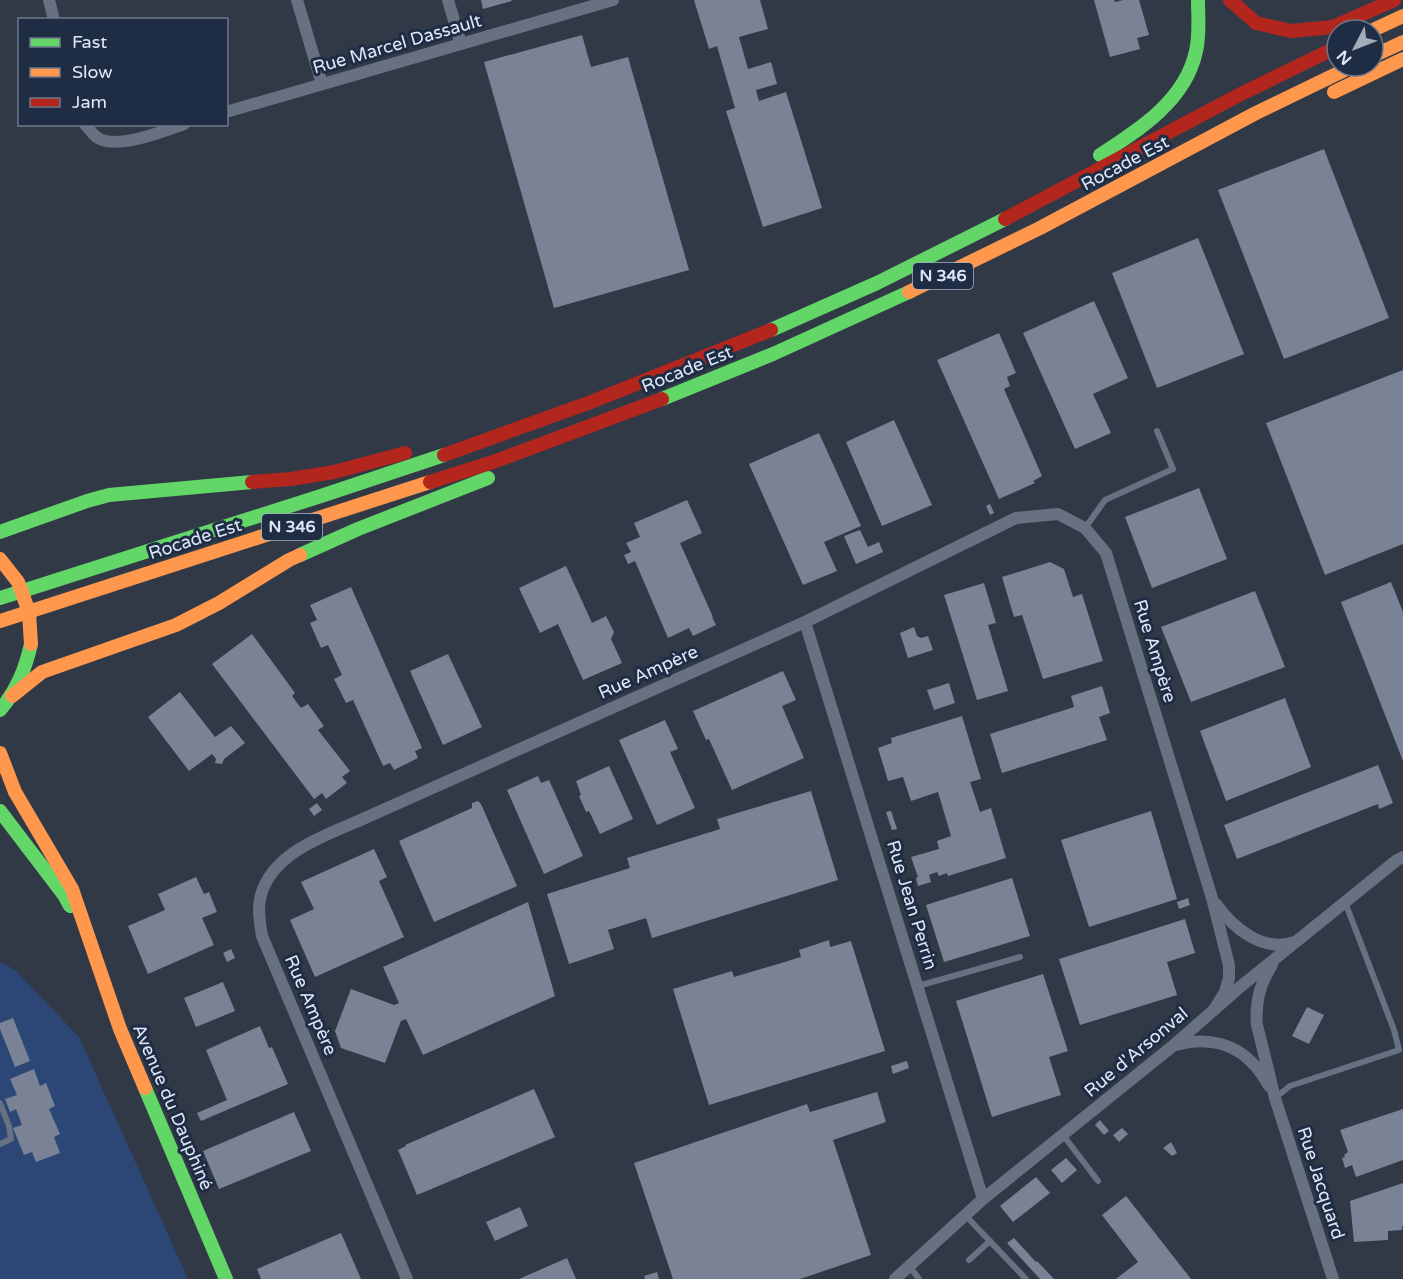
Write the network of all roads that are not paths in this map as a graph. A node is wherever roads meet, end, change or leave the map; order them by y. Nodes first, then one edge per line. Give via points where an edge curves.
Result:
1 (49, 0) edge
2 (297, 0) edge
3 (448, 0) edge
4 (613, 0) edge
5 (1198, 0) edge
6 (1230, 0) edge
7 (1394, 0) edge
8 (1403, 16) edge
9 (54, 18) edge
10 (1385, 24) edge
11 (461, 44) junction
12 (1325, 53) edge
13 (1401, 60) edge
14 (1328, 78) edge
15 (322, 84) junction
16 (1324, 97) dead end
17 (228, 111) edge
18 (87, 126) edge
19 (178, 126) edge
20 (1217, 149) dead end
21 (1063, 189) junction
22 (1110, 191) junction
23 (516, 430) junction
24 (582, 430) junction
25 (1157, 431) dead end
26 (442, 441) dead end
27 (422, 448) dead end
28 (1085, 528) junction
29 (0, 532) edge
30 (0, 559) edge
31 (0, 598) edge
32 (0, 621) edge
33 (805, 622) junction
34 (12, 696) junction
35 (0, 710) edge
36 (0, 753) edge
37 (0, 811) edge
38 (1403, 857) edge
39 (1212, 898) junction
40 (1345, 902) junction
41 (1297, 941) junction
42 (92, 946) junction
43 (1279, 956) junction
44 (1020, 957) dead end
45 (918, 987) junction
46 (1214, 1010) junction
47 (1174, 1045) junction
48 (1275, 1098) junction
49 (0, 1103) edge
50 (1063, 1135) junction
51 (0, 1144) edge
52 (1098, 1181) dead end
53 (983, 1199) junction
54 (965, 1215) junction
55 (990, 1241) junction
56 (969, 1260) dead end
57 (909, 1266) junction
58 (226, 1279) edge
59 (407, 1279) edge
60 (895, 1279) edge
61 (919, 1279) edge
62 (1026, 1279) edge
63 (1333, 1279) edge

1 - 9 street
2 - 15 street
3 - 11 street
4 - 11 street, Rue Marcel Dassault
5 - 21 main road via 1197,40 1186,80 1168,103 1116,145 1085,164
6 - 7 main road via 1256,23 1291,31 1333,27
8 - 10 main road
11 - 15 street, Rue Marcel Dassault
12 - 21 main road, Rocade Est / N 346
13 - 16 main road
14 - 22 main road, Rocade Est / N 346
15 - 17 street, Rue Marcel Dassault
18 - 19 street via 98,138 110,142 126,142
20 - 22 main road via 1134,191
21 - 23 main road, Rocade Est / N 346 via 826,306
22 - 24 main road, Rocade Est / N 346 via 890,302 773,354
23 - 26 main road via 495,425
23 - 31 main road, Rocade Est / N 346
24 - 32 main road, Rocade Est / N 346
24 - 34 main road via 562,450 358,529 289,560 176,625 42,672
25 - 28 lane via 1173,469 1105,500
27 - 29 main road via 334,472 109,495
28 - 33 street, Rue Ampère via 1058,514 1016,518
28 - 39 street, Rue Ampère via 1106,553
30 - 34 main road, bridge via 18,582 29,612 31,644 25,671
33 - 45 street, Rue Jean Perrin
33 - 59 street, Rue Ampère via 303,847 290,854 269,876 260,896 262,936
34 - 35 main road
36 - 42 main road, Avenue du Dauphiné via 15,792 72,889
37 - 42 main road, Avenue du Dauphiné via 64,896
38 - 40 street, Rue d'Arsonval
39 - 41 street, Rue Ampère via 1231,921 1256,940 1280,945
39 - 46 street, Rue Ampère via 1230,972 1225,992
40 - 41 street, Rue d'Arsonval
40 - 48 lane via 1399,1050 1290,1086
41 - 43 street, Rue d'Arsonval
42 - 58 main road, Avenue du Dauphiné via 120,1029
43 - 46 street, Rue d'Arsonval
43 - 48 street, Rue Jacquard via 1263,980 1256,1014
44 - 45 lane
45 - 53 street, Rue Jean Perrin
46 - 47 street, Rue d'Arsonval
47 - 48 street, Rue Jacquard via 1206,1042 1238,1051 1254,1064
47 - 50 street, Rue d'Arsonval
48 - 63 street, Rue Jacquard
49 - 51 lane via 11,1139
50 - 52 lane
50 - 53 street, Rue d'Arsonval
53 - 54 street, Rue d'Arsonval
54 - 55 lane
54 - 57 street, Rue d'Arsonval
55 - 56 lane
55 - 62 lane
57 - 60 street, Rue d'Arsonval
57 - 61 lane

